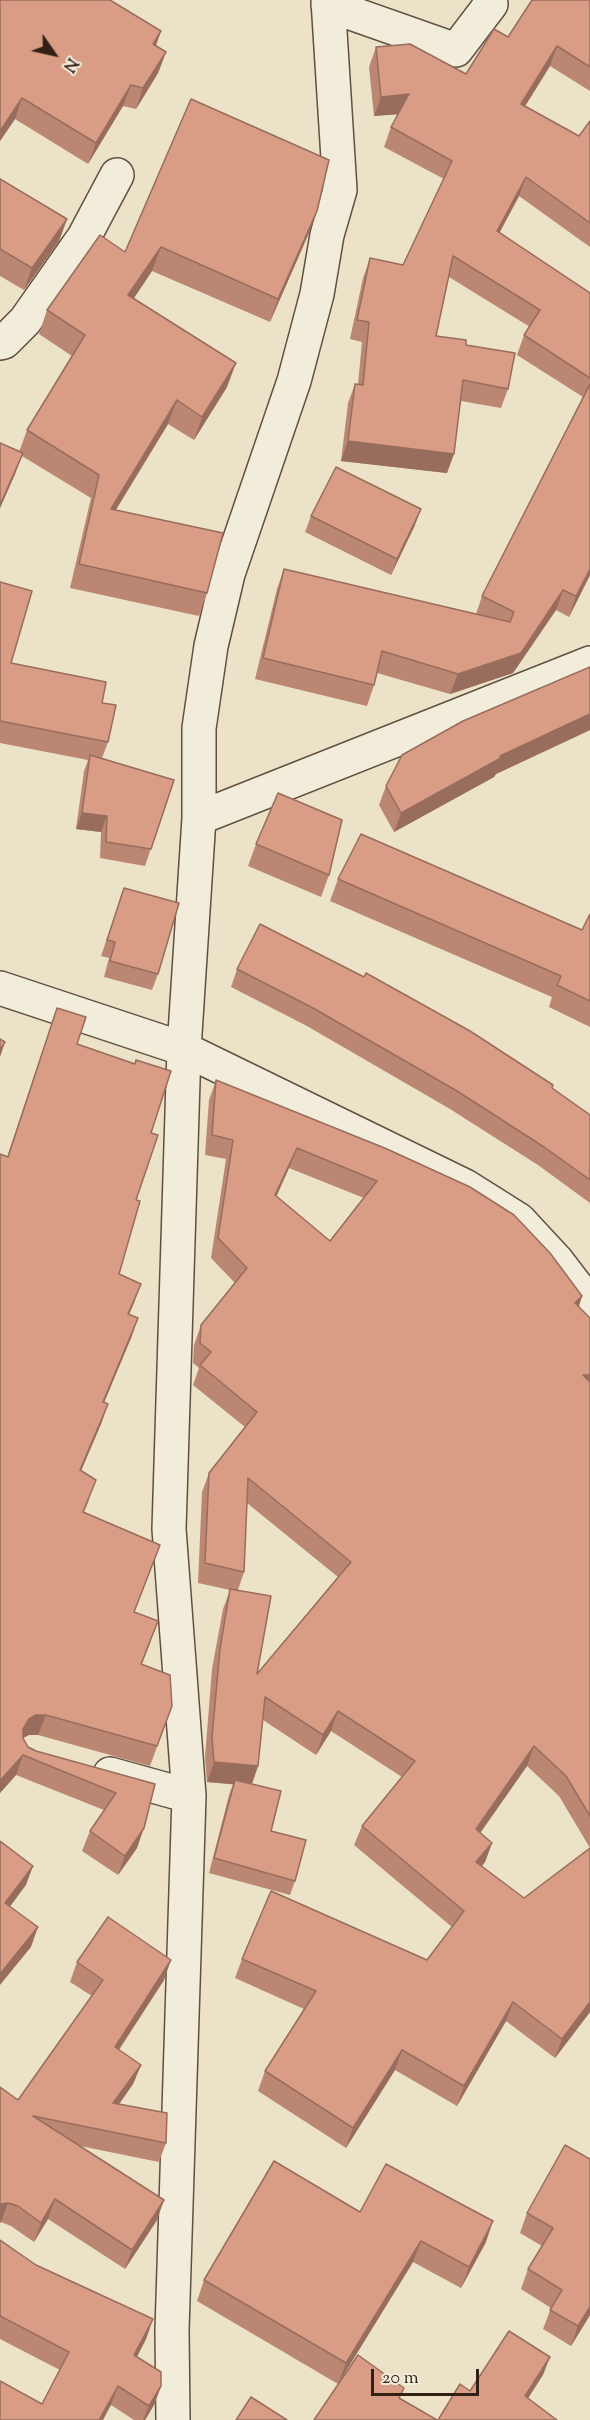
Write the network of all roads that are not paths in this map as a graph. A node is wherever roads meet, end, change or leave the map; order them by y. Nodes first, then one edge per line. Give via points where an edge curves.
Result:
1 (328, 3) edge
2 (491, 4) dead end
3 (117, 175) dead end
4 (0, 343) edge
5 (590, 663) edge
6 (199, 818) junction
7 (0, 988) edge
8 (184, 1049) junction
9 (590, 1304) edge
10 (78, 1765) edge
11 (189, 1796) junction
12 (141, 2316) edge
13 (172, 2330) junction
14 (173, 2420) edge

1 - 2 street via 456,50
1 - 6 street via 340,190 294,381 228,574 211,646 199,728
3 - 4 street via 84,237 25,321
5 - 6 street
6 - 8 street
7 - 8 street
8 - 9 street via 465,1186 519,1220
8 - 11 street via 169,1529
10 - 11 street
11 - 13 street
12 - 13 street
13 - 14 street

